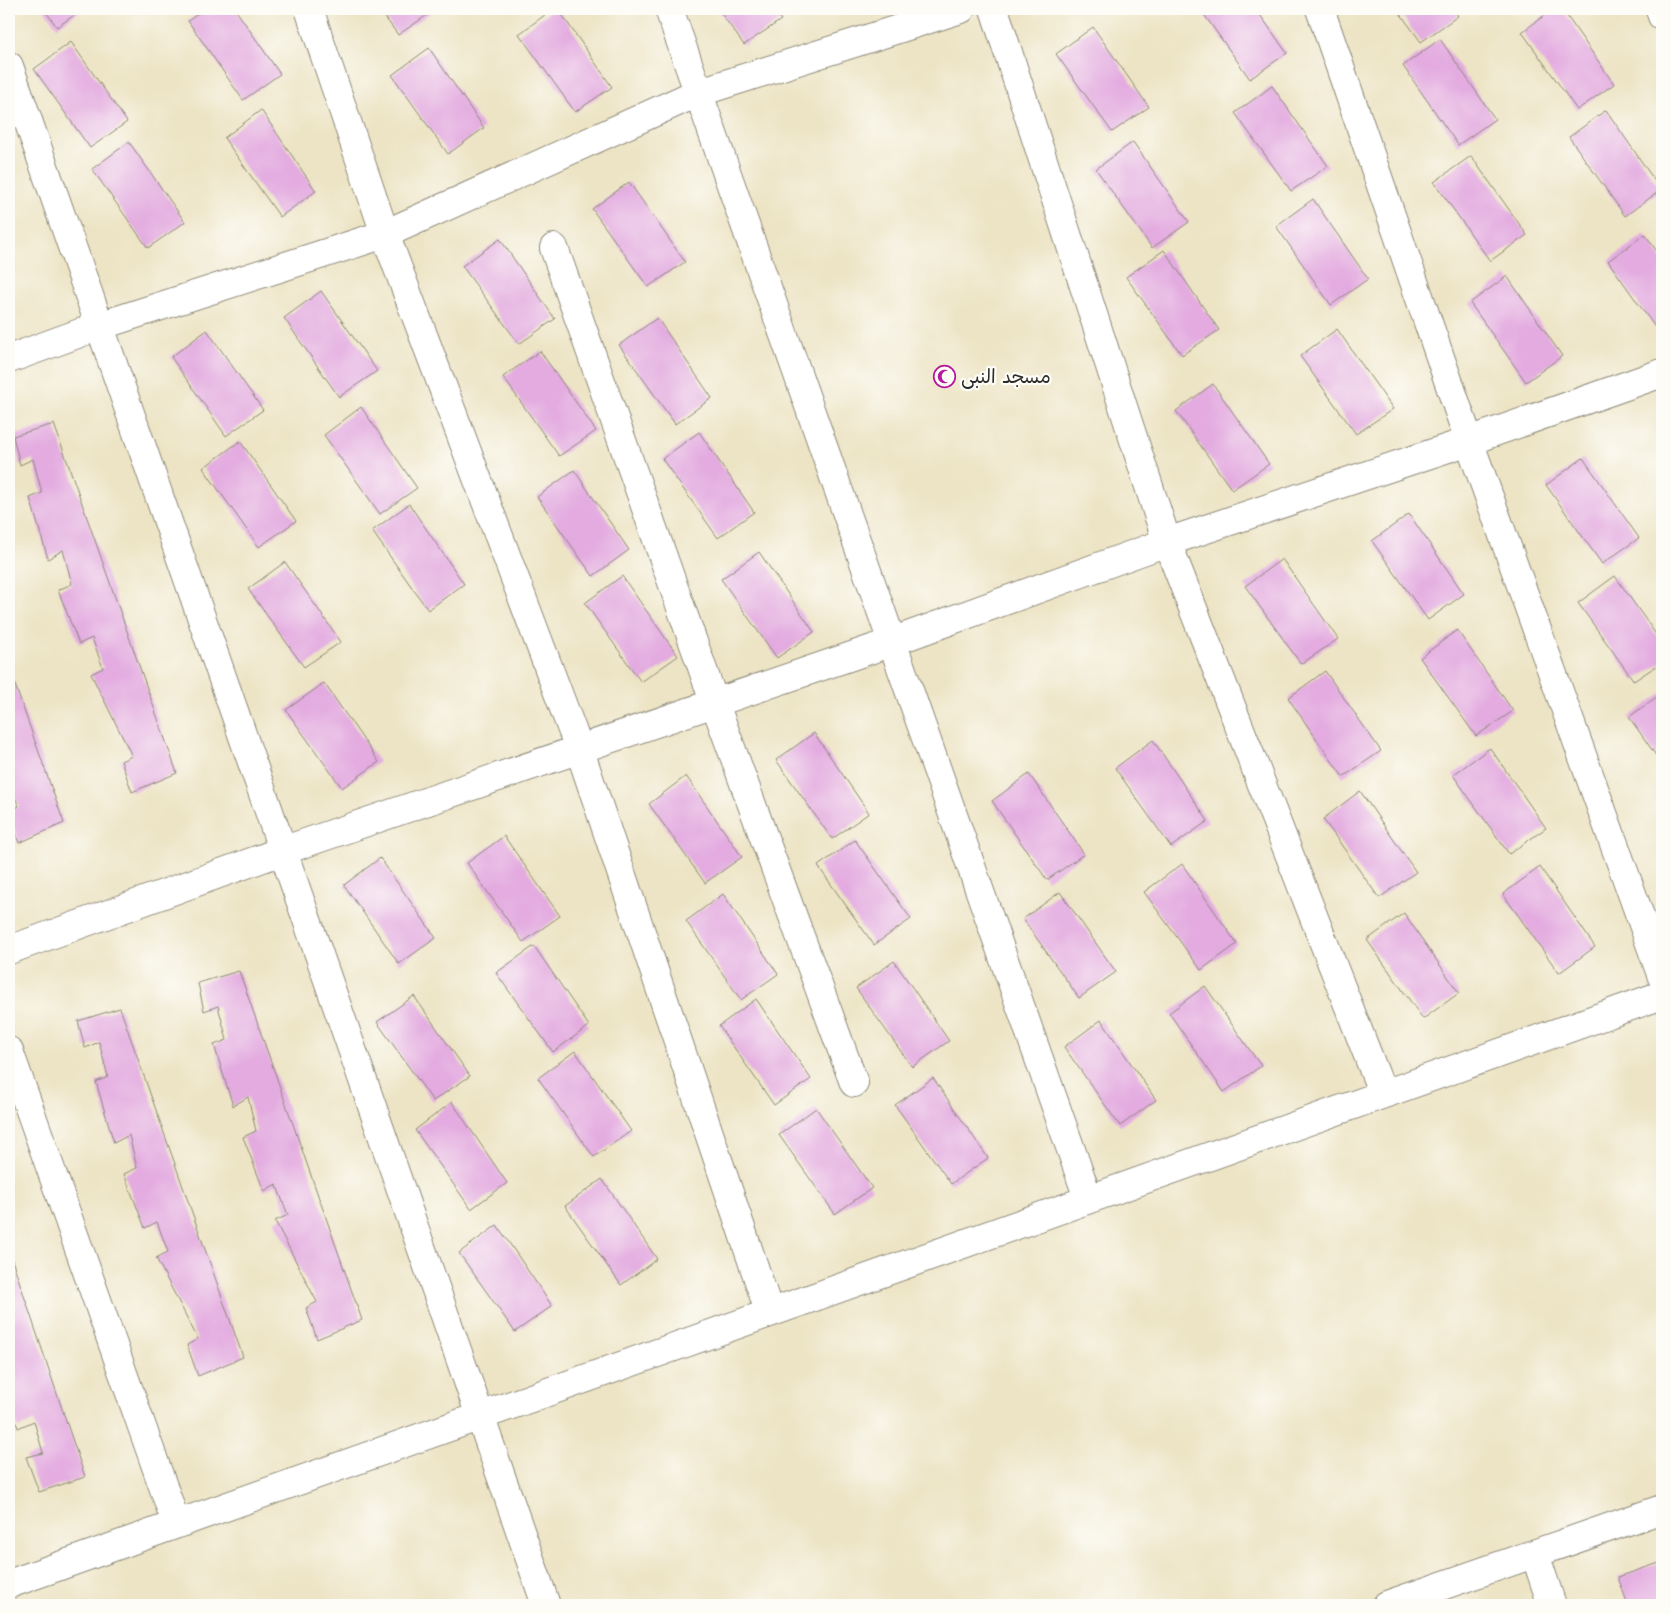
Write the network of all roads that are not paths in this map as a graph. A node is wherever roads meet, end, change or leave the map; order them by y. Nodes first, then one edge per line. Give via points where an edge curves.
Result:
1 (309, 9) edge
2 (669, 9) edge
3 (961, 9) edge
4 (994, 9) edge
5 (1320, 9) edge
6 (1660, 9) edge
7 (1662, 16) edge
8 (9, 66) edge
9 (697, 93) junction
10 (385, 234) junction
11 (554, 248) dead end
12 (99, 326) junction
13 (9, 359) edge
14 (1662, 373) edge
15 (1469, 441) junction
16 (1167, 542) junction
17 (893, 641) junction
18 (714, 704) junction
19 (580, 751) junction
20 (282, 851) junction
21 (9, 950) edge
22 (1662, 978) edge
23 (1662, 995) edge
24 (9, 1052) edge
25 (854, 1083) dead end
26 (1382, 1094) junction
27 (1088, 1198) junction
28 (769, 1311) junction
29 (479, 1414) junction
30 (1662, 1509) edge
31 (176, 1523) junction
32 (1535, 1554) junction
33 (9, 1584) edge
34 (546, 1605) edge
35 (1387, 1605) edge
36 (1552, 1605) edge

1 - 10 street
2 - 9 street
3 - 9 street
4 - 16 street
5 - 15 street
6 - 7 street
8 - 12 street
9 - 10 street
9 - 17 street
10 - 12 street
10 - 19 street
11 - 18 street
12 - 13 street
12 - 20 street
14 - 15 street
15 - 16 street
15 - 22 street
16 - 17 street
16 - 26 street
17 - 18 street
17 - 27 street
18 - 19 street
18 - 25 street
19 - 20 street
19 - 28 street
20 - 21 street
20 - 29 street
23 - 26 street
24 - 31 street
26 - 27 street
27 - 28 street
28 - 29 street
29 - 31 street
29 - 34 street
30 - 32 street
31 - 33 street
32 - 35 street
32 - 36 street

